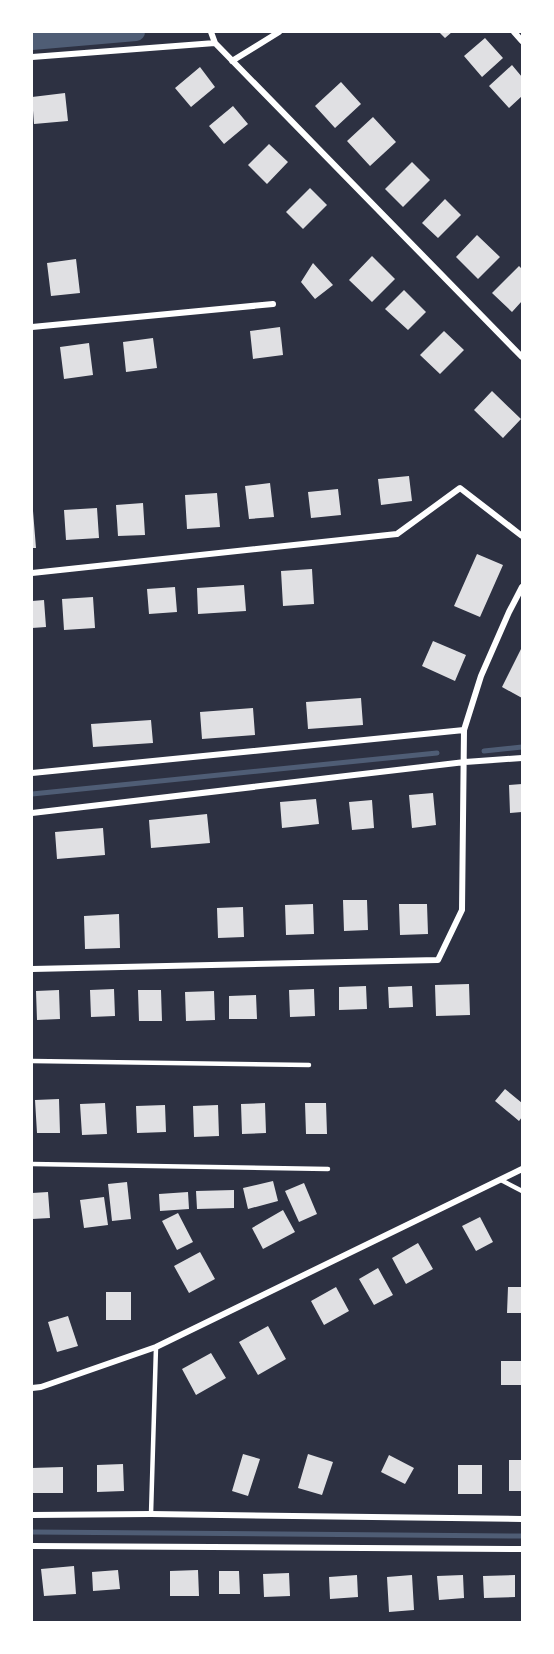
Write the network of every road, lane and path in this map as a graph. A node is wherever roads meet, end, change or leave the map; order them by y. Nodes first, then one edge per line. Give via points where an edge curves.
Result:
1 (211, 32) edge
2 (279, 32) edge
3 (514, 32) edge
4 (522, 41) edge
5 (215, 43) junction
6 (32, 57) edge
7 (232, 61) junction
8 (273, 304) dead end
9 (32, 327) edge
10 (522, 357) edge
11 (522, 536) edge
12 (32, 573) edge
13 (522, 587) edge
14 (464, 730) junction
15 (522, 758) edge
16 (465, 762) junction
17 (32, 773) edge
18 (32, 813) edge
19 (32, 969) edge
20 (32, 1061) edge
21 (309, 1065) dead end
22 (32, 1164) edge
23 (328, 1169) dead end
24 (522, 1169) edge
25 (501, 1180) junction
26 (522, 1191) edge
27 (156, 1347) junction
28 (32, 1388) edge
29 (151, 1514) junction
30 (32, 1515) edge
31 (522, 1519) edge
32 (32, 1546) edge
33 (522, 1550) edge

1 - 5 street
2 - 7 street
3 - 4 street
5 - 6 street
5 - 7 street
7 - 10 street
8 - 9 street
11 - 12 street via 460,488 397,534
13 - 14 street via 481,675
14 - 16 street
14 - 17 street
15 - 16 street
16 - 18 street
16 - 19 street via 462,910 438,960
20 - 21 lane
22 - 23 lane
24 - 25 street
25 - 26 lane
25 - 27 street
27 - 28 street
27 - 29 lane
29 - 30 street
29 - 31 street
32 - 33 street

